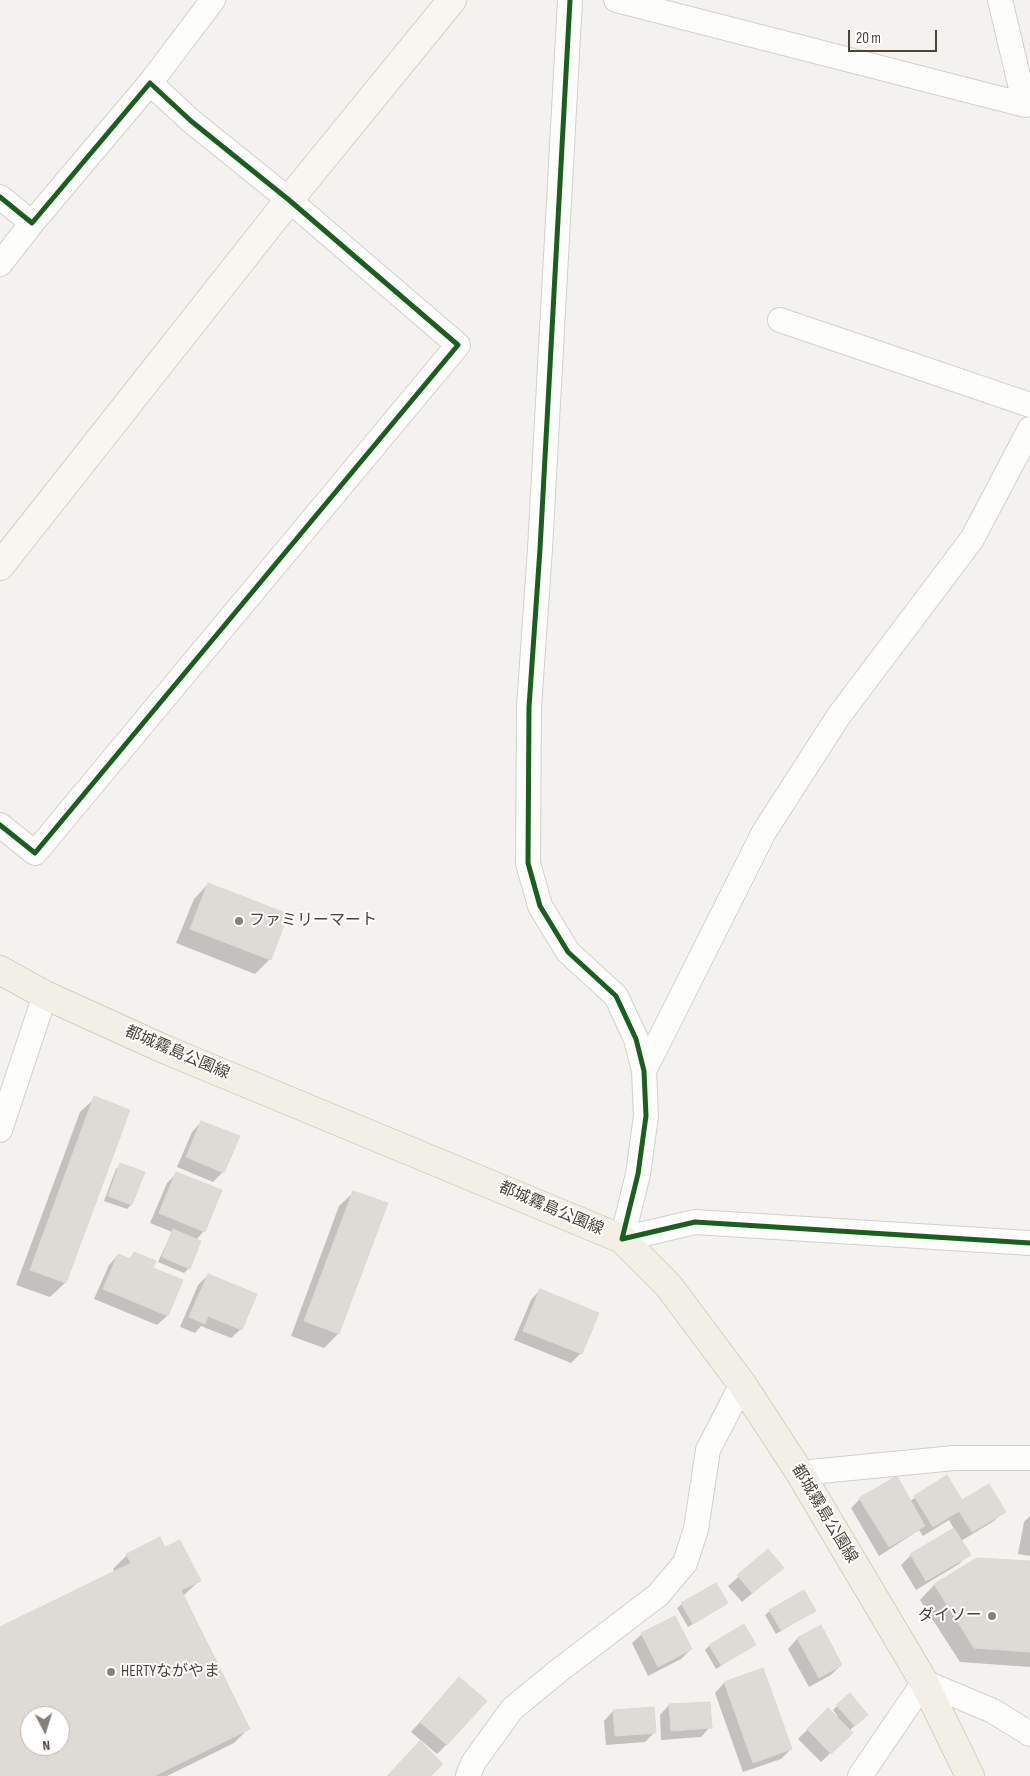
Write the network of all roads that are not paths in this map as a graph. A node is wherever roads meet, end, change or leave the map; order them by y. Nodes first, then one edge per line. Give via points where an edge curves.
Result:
1 (213, 0) edge
2 (452, 0) edge
3 (570, 0) edge
4 (616, 0) edge
5 (1000, 0) edge
6 (150, 83) junction
7 (0, 197) edge
8 (289, 200) junction
9 (32, 223) junction
10 (0, 264) edge
11 (780, 320) dead end
12 (1030, 405) edge
13 (1030, 429) edge
14 (0, 566) edge
15 (0, 825) edge
16 (0, 970) edge
17 (45, 995) junction
18 (644, 1072) junction
19 (0, 1130) edge
20 (622, 1238) junction
21 (1030, 1243) edge
22 (742, 1384) junction
23 (1030, 1458) edge
24 (800, 1473) junction
25 (924, 1682) junction
26 (1030, 1734) edge
27 (468, 1776) edge
28 (860, 1776) edge
29 (970, 1776) edge

1 - 6 street
2 - 8 street
3 - 18 street via 529,707 528,863 540,906 568,952 616,996 636,1039
4 - 5 street via 1024,106
6 - 8 street via 191,121
6 - 9 street
7 - 9 street
8 - 14 street
8 - 15 street via 458,345 35,853
9 - 10 street
11 - 12 street
13 - 18 street via 972,539 838,717 764,832
16 - 17 main road, 都城霧島公園線
17 - 19 street
17 - 20 main road, 都城霧島公園線 via 164,1049
18 - 20 street via 646,1116 638,1174
20 - 21 street via 695,1222
20 - 22 main road, 都城霧島公園線 via 668,1285
22 - 24 main road, 都城霧島公園線
22 - 27 street via 708,1450 696,1529 685,1563 658,1595 512,1709 473,1763
23 - 24 street via 954,1458
24 - 25 main road, 都城霧島公園線
25 - 26 street via 994,1711
25 - 28 street
25 - 29 main road, 都城霧島公園線

